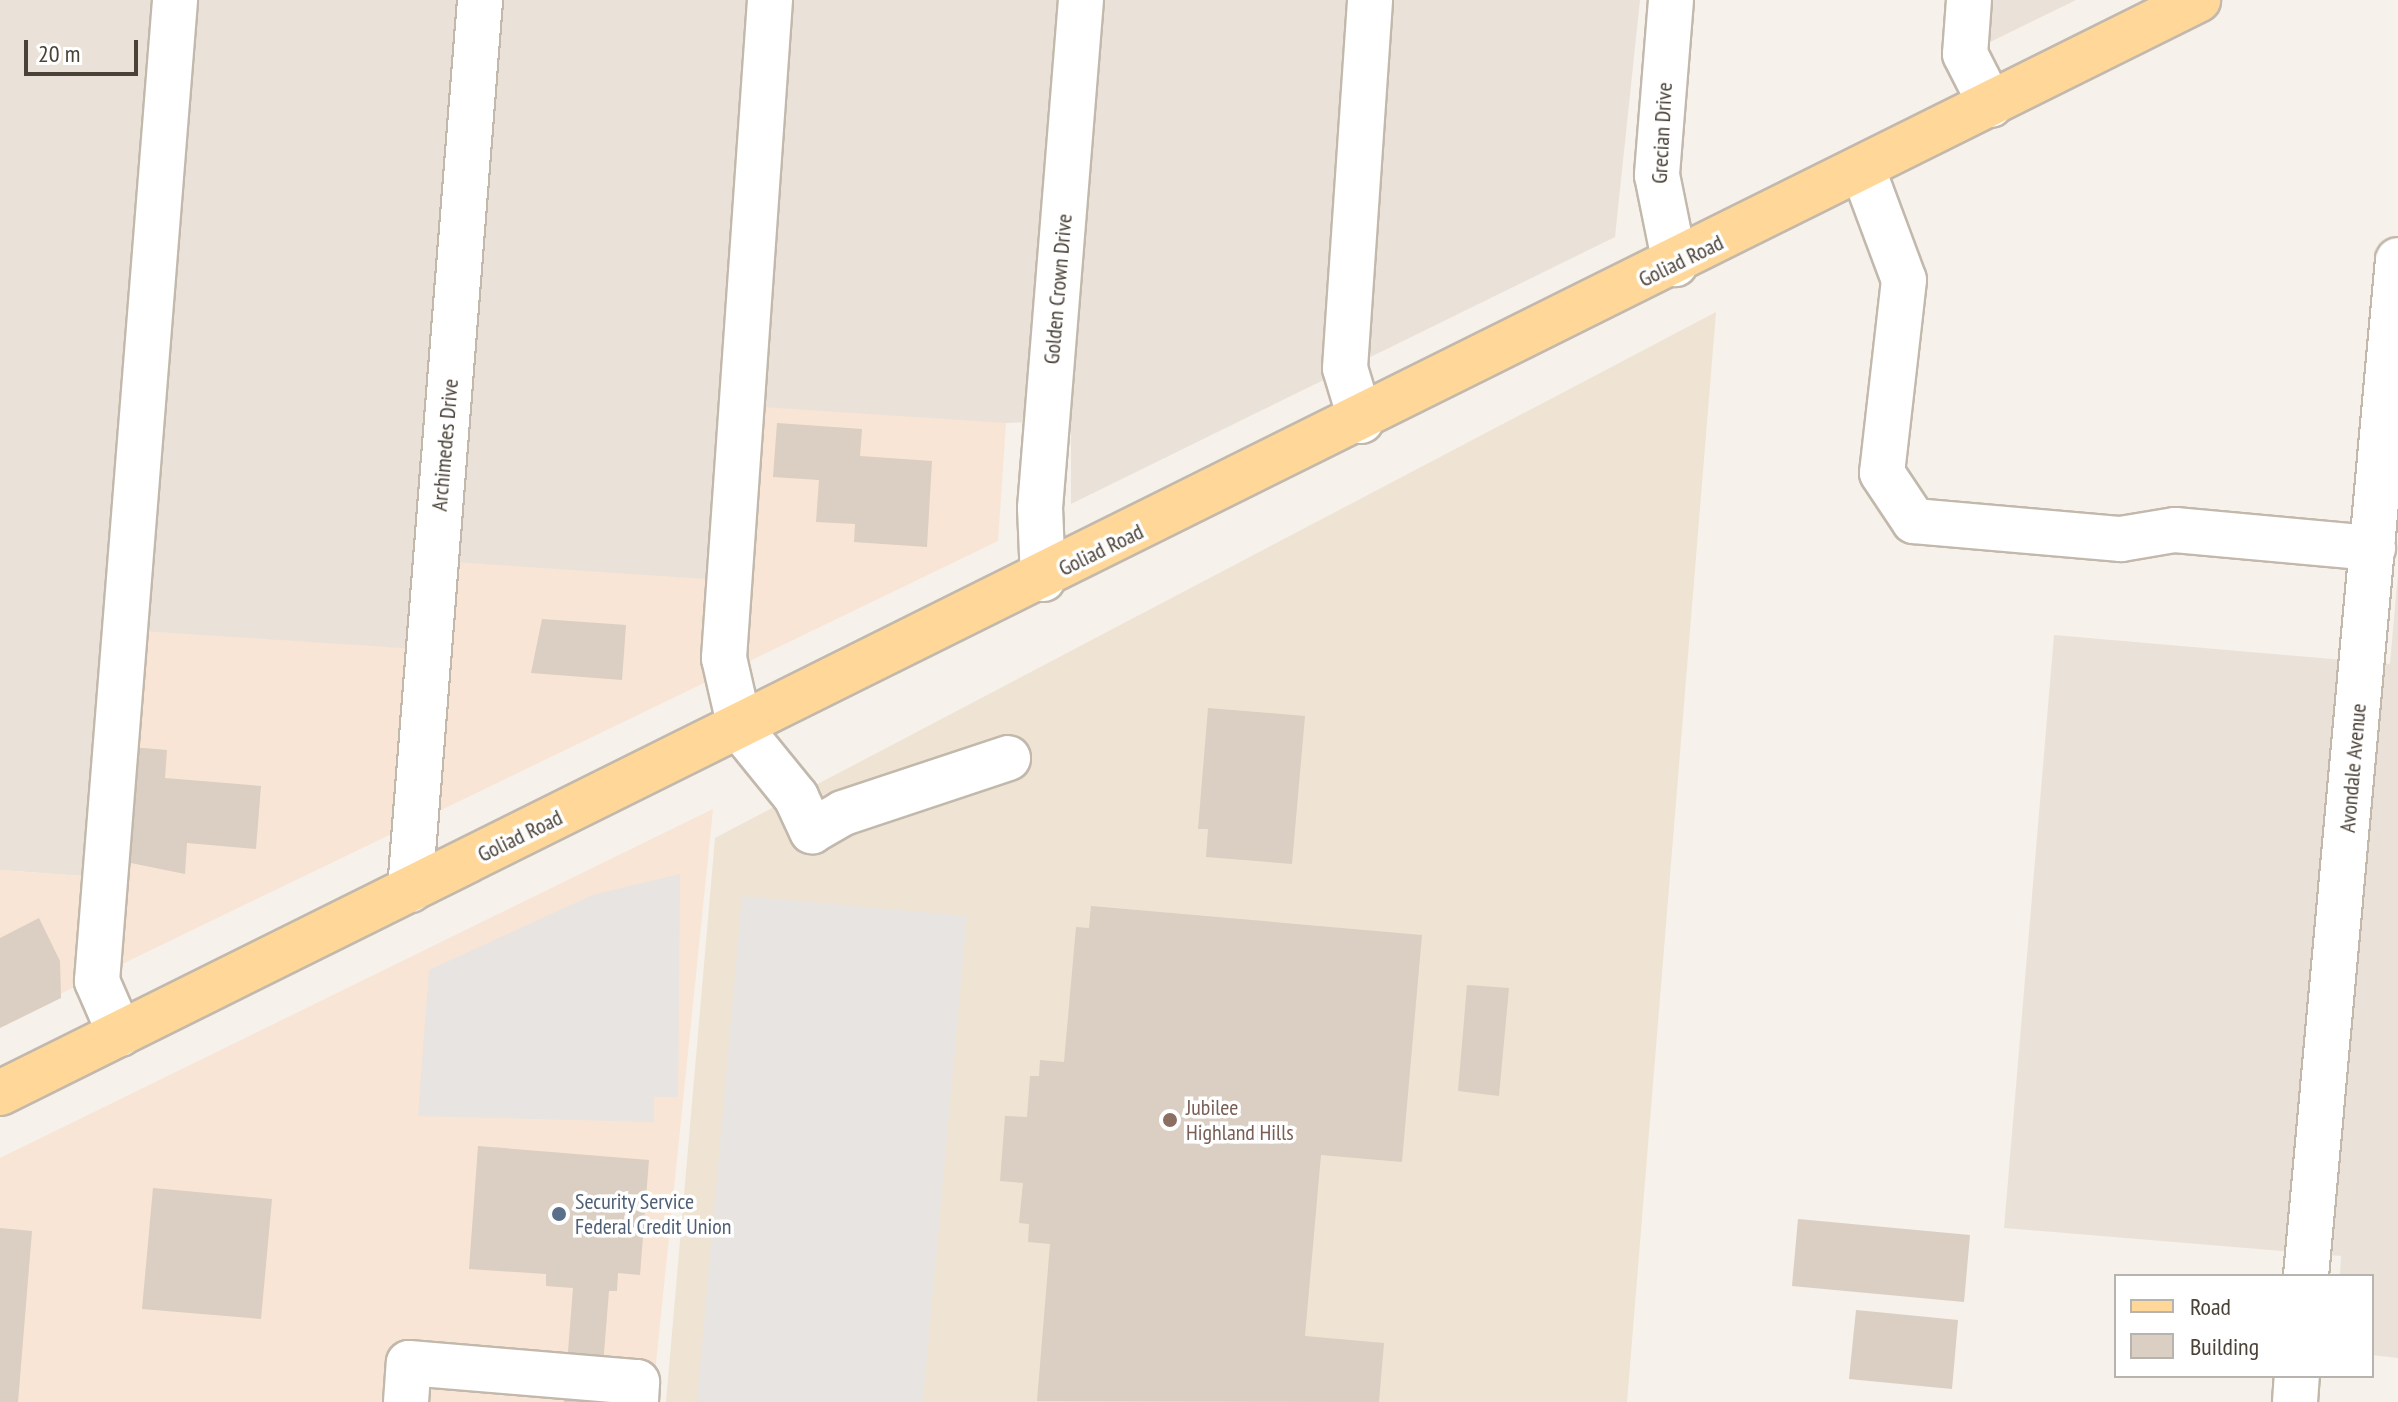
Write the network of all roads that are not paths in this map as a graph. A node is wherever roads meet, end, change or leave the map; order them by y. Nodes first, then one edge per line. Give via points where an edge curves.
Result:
1 (175, 0) edge
2 (480, 0) edge
3 (770, 0) edge
4 (1081, 0) edge
5 (1370, 0) edge
6 (1671, 0) edge
7 (1969, 0) edge
8 (2198, 0) edge
9 (1991, 105) junction
10 (1863, 170) junction
11 (2398, 260) edge
12 (1675, 264) junction
13 (1361, 421) junction
14 (2391, 430) edge
15 (2373, 548) junction
16 (1043, 579) junction
17 (740, 728) junction
18 (1008, 758) dead end
19 (410, 890) junction
20 (120, 1034) junction
21 (0, 1093) edge
22 (2306, 1274) edge
23 (2297, 1378) edge
24 (406, 1402) edge
25 (636, 1402) edge
26 (2295, 1402) edge

1 - 20 street via 97,981
2 - 19 street, Archimedes Drive
3 - 17 street via 724,658
4 - 16 street, Golden Crown Drive via 1040,508
5 - 13 street via 1345,368
6 - 12 street, Grecian Drive via 1657,175
7 - 9 street via 1965,54
8 - 9 main road, Goliad Road
9 - 10 main road, Goliad Road
10 - 12 main road, Goliad Road
10 - 15 street via 1904,280 1882,473 1914,521 2121,539 2175,530
11 - 14 street, Avondale Avenue
12 - 13 main road, Goliad Road
13 - 16 main road, Goliad Road
14 - 15 street, Avondale Avenue
15 - 22 street, Avondale Avenue
16 - 17 main road, Goliad Road
17 - 18 street via 796,797 812,831 843,813
17 - 19 main road, Goliad Road
19 - 20 main road, Goliad Road
20 - 21 main road, Goliad Road
23 - 26 street
24 - 25 street via 409,1363 637,1382

